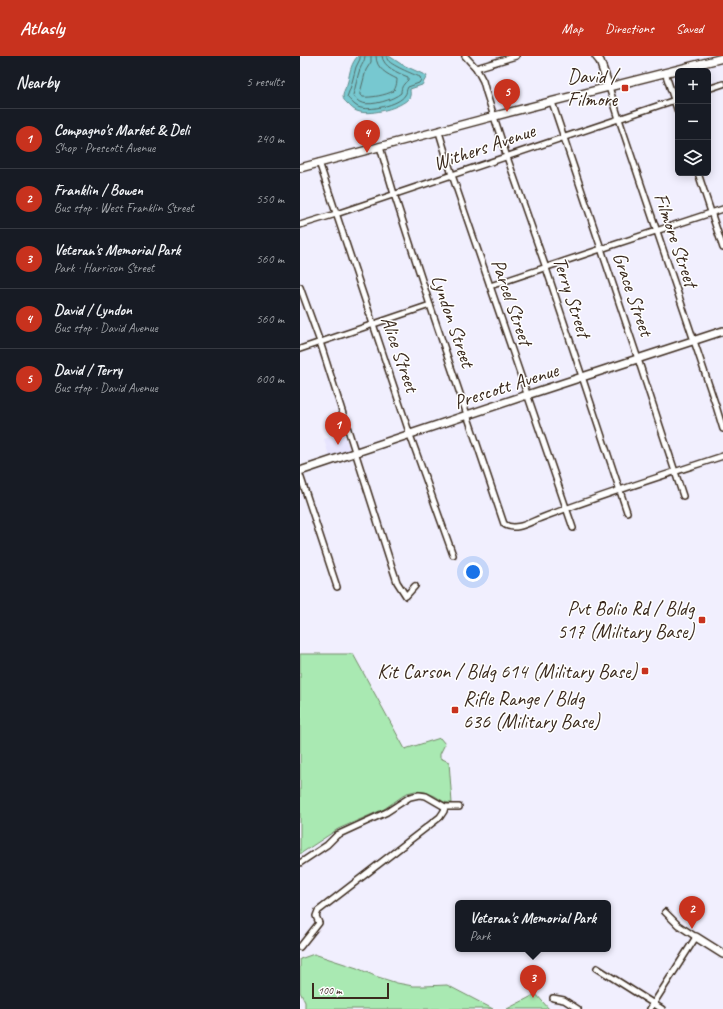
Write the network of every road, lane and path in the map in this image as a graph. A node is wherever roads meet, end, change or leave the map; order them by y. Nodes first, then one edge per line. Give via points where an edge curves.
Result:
1 (465, 56) edge
2 (516, 56) edge
3 (723, 58) edge
4 (598, 59) edge
5 (476, 68) junction
6 (665, 72) junction
7 (723, 84) edge
8 (609, 87) junction
9 (711, 88) edge
10 (675, 97) edge
11 (675, 100) edge
12 (552, 102) junction
13 (495, 116) junction
14 (619, 119) junction
15 (439, 132) junction
16 (564, 137) junction
17 (380, 146) junction
18 (507, 157) junction
19 (319, 162) junction
20 (300, 168) edge
21 (452, 175) junction
22 (699, 176) edge
23 (394, 194) junction
24 (723, 209) edge
25 (711, 213) junction
26 (336, 214) junction
27 (300, 225) edge
28 (656, 231) junction
29 (723, 248) edge
30 (601, 249) junction
31 (546, 268) junction
32 (490, 286) junction
33 (300, 287) edge
34 (430, 305) junction
35 (373, 325) junction
36 (723, 331) edge
37 (694, 341) junction
38 (320, 342) junction
39 (300, 349) edge
40 (638, 359) junction
41 (582, 378) junction
42 (527, 396) junction
43 (468, 416) junction
44 (723, 429) edge
45 (410, 435) junction
46 (355, 453) junction
47 (723, 456) edge
48 (300, 471) edge
49 (675, 472) junction
50 (300, 475) edge
51 (620, 490) junction
52 (683, 496) dead end
53 (566, 508) junction
54 (627, 512) dead end
55 (573, 528) dead end
56 (453, 555) dead end
57 (415, 586) dead end
58 (337, 587) dead end
59 (445, 807) junction
60 (459, 807) dead end
61 (300, 863) edge
62 (665, 912) dead end
63 (696, 937) junction
64 (300, 947) edge
65 (723, 954) edge
66 (597, 968) dead end
67 (553, 998) dead end
68 (654, 1004) junction
69 (578, 1009) edge
70 (650, 1009) edge
71 (662, 1009) edge

1 - 5 street, Terry Street
2 - 5 street
3 - 6 street
4 - 8 street, Filmore Street
5 - 13 street, Terry Street
6 - 8 street
6 - 10 street
7 - 9 street
8 - 12 street
8 - 14 street, Filmore Street
11 - 14 street, Withers Avenue
12 - 13 street
12 - 16 street, Grace Street
13 - 15 street
13 - 18 street, Terry Street
14 - 16 street, Withers Avenue
14 - 28 street, Filmore Street
15 - 17 street
15 - 21 street, Parcel Street
16 - 18 street, Withers Avenue
16 - 30 street, Grace Street
17 - 19 street
17 - 23 street, Lyndon Street
18 - 21 street, Withers Avenue
18 - 31 street, Terry Street
19 - 20 street
19 - 26 street, Alice Street
21 - 23 street, Withers Avenue
21 - 32 street, Parcel Street
22 - 25 street
23 - 26 street, Withers Avenue
23 - 34 street, Lyndon Street
24 - 25 street
25 - 28 street
25 - 29 street
26 - 27 street, Withers Avenue
26 - 35 street, Alice Street
28 - 30 street
28 - 37 street, Filmore Street
30 - 31 street
30 - 40 street, Grace Street
31 - 32 street
31 - 41 street, Terry Street
32 - 42 street, Parcel Street
33 - 38 street
34 - 35 street
34 - 43 street, Lyndon Street
35 - 38 street
35 - 45 street, Alice Street
36 - 37 street, Prescott Avenue
37 - 40 street, Prescott Avenue
37 - 44 street, Filmore Street
38 - 39 street
38 - 46 street
40 - 41 street, Prescott Avenue
40 - 49 street, Grace Street
41 - 42 street, Prescott Avenue
41 - 51 street, Terry Street
42 - 43 street, Prescott Avenue
42 - 53 street, Parcel Street
43 - 45 street, Prescott Avenue
43 - 53 street, Lyndon Street via 504,524 520,526
45 - 46 street, Prescott Avenue
45 - 56 street, Alice Street
46 - 48 street, Prescott Avenue
46 - 57 street via 397,582 406,596
47 - 49 street
49 - 51 street
49 - 52 street, Grace Street
50 - 58 street
51 - 53 street
51 - 54 street, Terry Street
53 - 55 street, Parcel Street
59 - 60 street
59 - 61 street via 426,796 410,797 387,812 337,835
59 - 64 street via 440,817 318,911 316,916 319,923
62 - 63 street via 670,919
63 - 65 street
63 - 68 street
66 - 68 street
67 - 69 street via 564,1000
68 - 70 street
68 - 71 street

